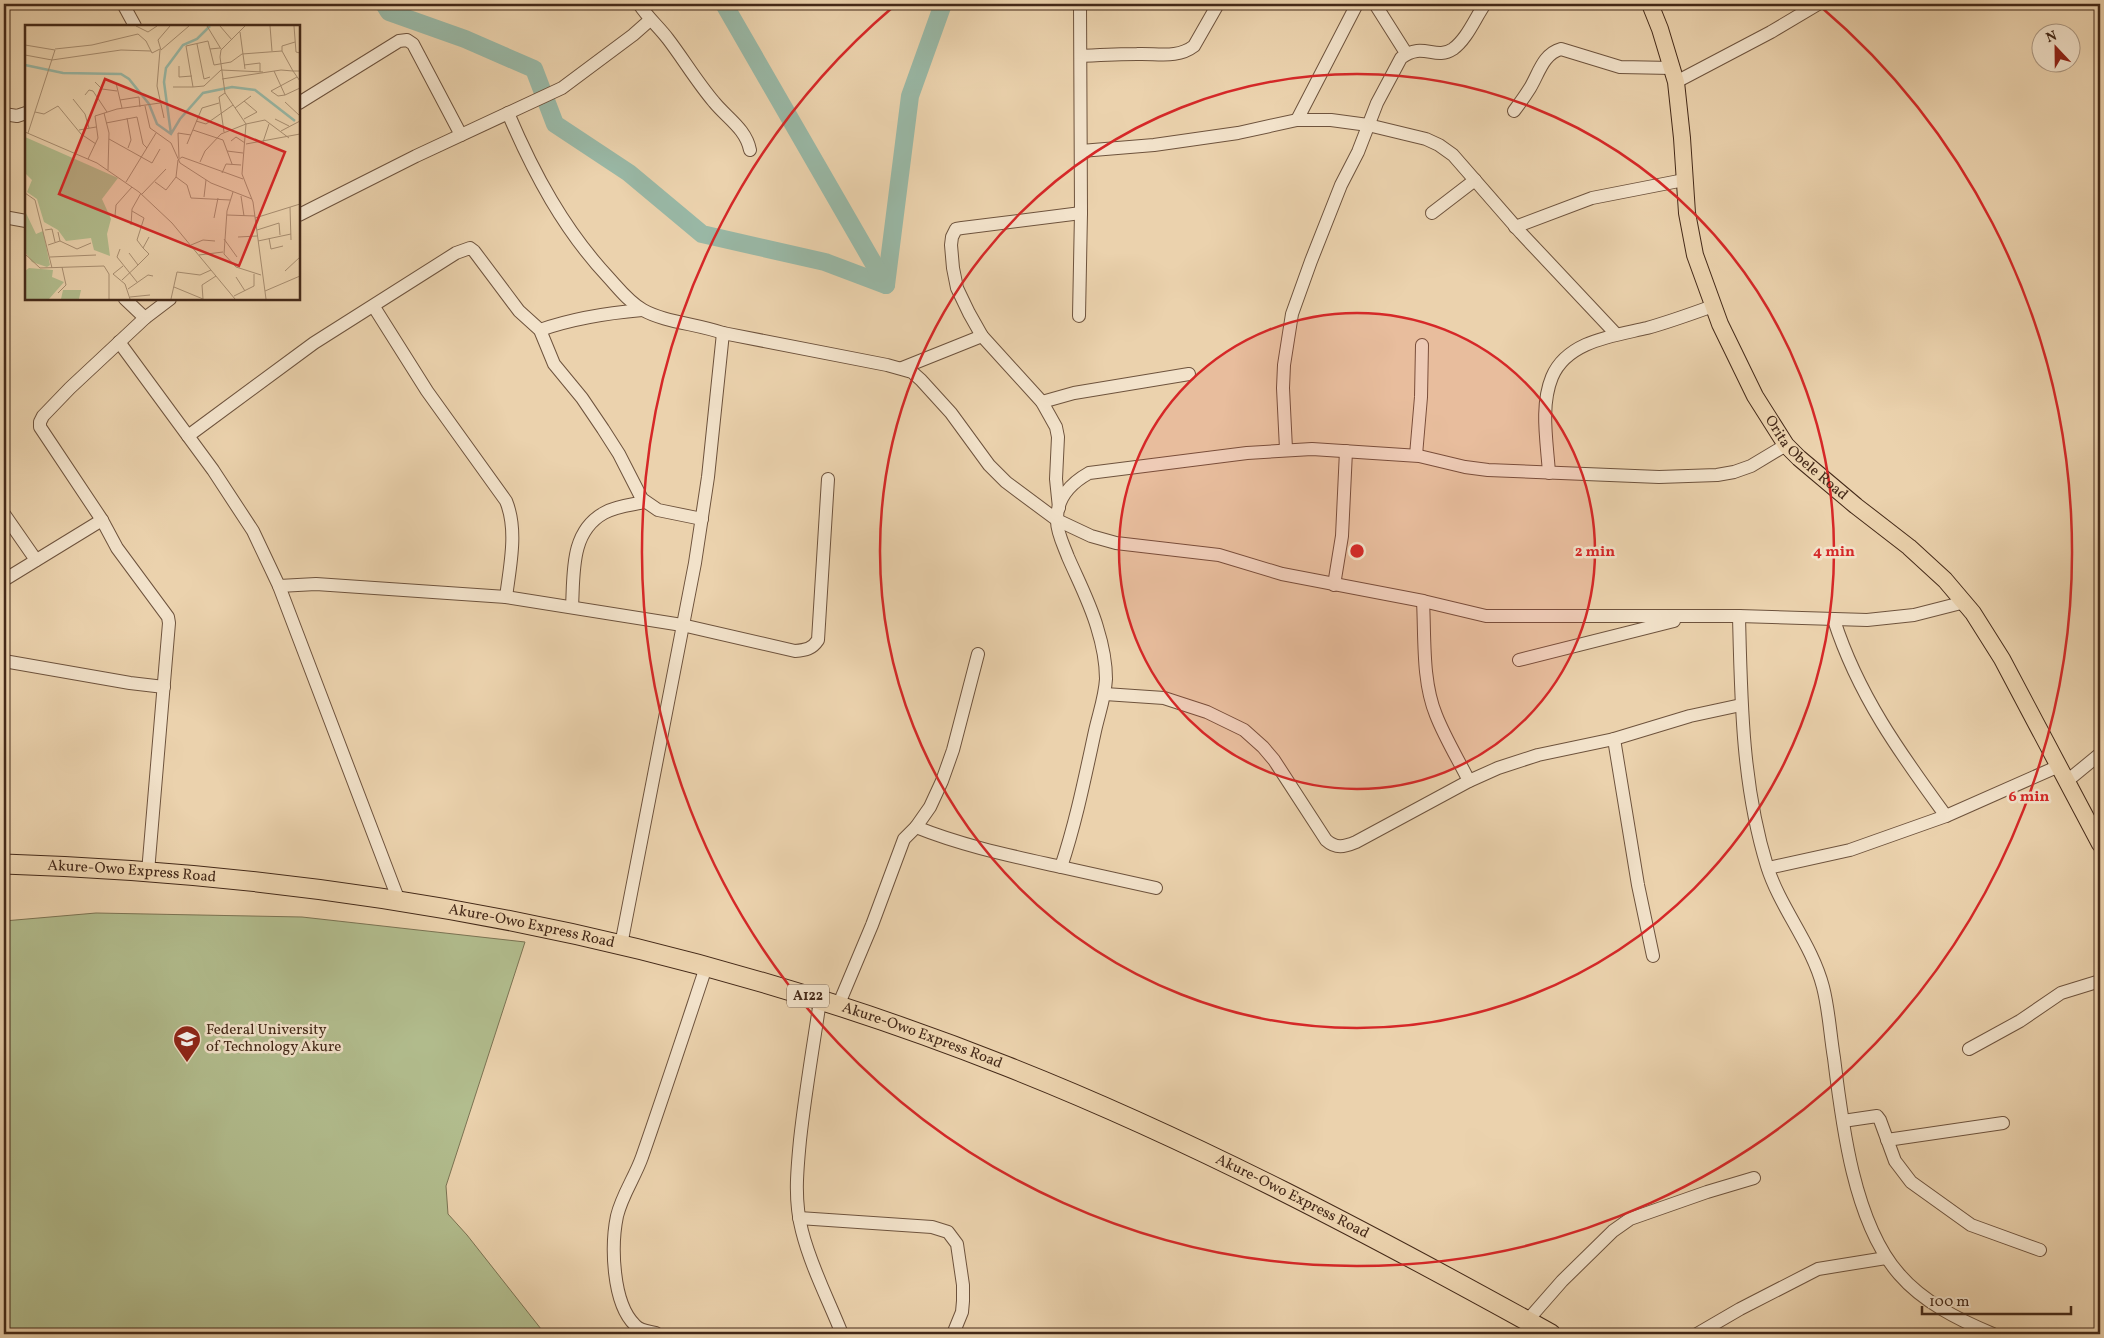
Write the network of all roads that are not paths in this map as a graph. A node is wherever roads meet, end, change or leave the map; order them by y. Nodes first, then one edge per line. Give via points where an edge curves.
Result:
1 (123, 4) edge
2 (638, 4) edge
3 (1080, 4) edge
4 (1218, 4) edge
5 (1357, 4) edge
6 (1375, 4) edge
7 (1485, 4) edge
8 (1650, 4) edge
9 (1818, 4) edge
10 (650, 20) junction
11 (134, 25) edge
12 (1406, 53) junction
13 (1081, 56) junction
14 (1674, 76) junction
15 (300, 102) edge
16 (1514, 111) dead end
17 (25, 113) edge
18 (508, 113) junction
19 (4, 114) edge
20 (1297, 120) junction
21 (1368, 125) junction
22 (461, 135) junction
23 (750, 150) dead end
24 (1081, 151) junction
25 (1476, 180) junction
26 (1684, 180) junction
27 (1081, 212) junction
28 (1432, 213) dead end
29 (300, 215) edge
30 (4, 217) edge
31 (25, 221) edge
32 (1515, 227) junction
33 (126, 300) edge
34 (169, 300) edge
35 (374, 306) junction
36 (1713, 306) junction
37 (642, 310) junction
38 (1079, 316) dead end
39 (145, 318) junction
40 (540, 330) junction
41 (723, 333) junction
42 (1616, 334) junction
43 (982, 336) junction
44 (119, 342) junction
45 (1422, 345) dead end
46 (902, 368) junction
47 (1189, 374) dead end
48 (1042, 402) junction
49 (188, 436) junction
50 (1786, 445) junction
51 (1286, 449) junction
52 (1346, 452) junction
53 (1416, 455) junction
54 (1549, 473) junction
55 (828, 480) dead end
56 (645, 502) junction
57 (4, 514) edge
58 (1058, 515) junction
59 (702, 519) junction
60 (102, 520) junction
61 (36, 560) junction
62 (4, 580) edge
63 (279, 586) junction
64 (1334, 586) junction
65 (506, 597) junction
66 (1423, 602) junction
67 (1965, 602) junction
68 (572, 607) junction
69 (1690, 616) junction
70 (1739, 616) junction
71 (1834, 620) junction
72 (682, 625) junction
73 (978, 654) dead end
74 (1519, 660) dead end
75 (4, 661) edge
76 (164, 687) junction
77 (1105, 694) junction
78 (1741, 705) junction
79 (1614, 739) junction
80 (2100, 754) edge
81 (2059, 766) junction
82 (1469, 780) junction
83 (2067, 781) junction
84 (1946, 816) junction
85 (916, 827) junction
86 (2100, 844) edge
87 (4, 864) edge
88 (1061, 867) junction
89 (1768, 868) junction
90 (148, 872) junction
91 (1156, 888) dead end
92 (399, 901) junction
93 (621, 945) junction
94 (1653, 956) dead end
95 (706, 967) junction
96 (2100, 981) edge
97 (829, 1003) junction
98 (1970, 1049) dead end
99 (1843, 1121) junction
100 (2004, 1123) dead end
101 (1887, 1140) junction
102 (1754, 1178) dead end
103 (799, 1218) junction
104 (2040, 1250) dead end
105 (1886, 1258) junction
106 (1527, 1321) junction
107 (656, 1333) dead end
108 (842, 1334) edge
109 (953, 1334) edge
110 (1551, 1334) edge
111 (1697, 1334) edge
112 (1993, 1334) edge

1 - 11 street
2 - 10 street
3 - 13 street
4 - 13 street via 1194,46 1188,50 1171,55
5 - 20 street
6 - 12 street
7 - 12 street via 1452,50 1441,54 1418,49
8 - 14 main road, Orita Obele Road
9 - 14 street via 1771,32
10 - 18 street via 562,88
10 - 23 street via 668,39 716,105 745,134
12 - 21 street via 1386,84
13 - 24 street
14 - 16 street via 1620,66 1561,49 1546,58
14 - 26 main road, Orita Obele Road
15 - 22 street via 399,41 407,40 413,44
17 - 19 street
18 - 22 street
18 - 37 street via 527,158 567,228 592,260
20 - 21 street
20 - 24 street via 1238,133
21 - 25 street via 1439,145
21 - 51 street via 1330,212 1292,314 1284,365
22 - 29 street
24 - 27 street
25 - 28 street
25 - 32 street
26 - 32 street via 1592,198
26 - 36 main road, Orita Obele Road via 1695,255
27 - 38 street
27 - 43 street via 956,229 951,245 957,288
30 - 31 street
32 - 42 street
33 - 39 street
34 - 39 street
35 - 40 street via 456,253 470,248 501,290
35 - 49 street via 314,343
35 - 65 street via 427,391 506,501 513,527
36 - 42 street via 1646,328
36 - 50 main road, Orita Obele Road via 1755,396
37 - 40 street via 569,320
37 - 41 street via 657,317
39 - 44 street
40 - 56 street via 554,364 603,429
41 - 46 street
41 - 59 street
42 - 54 street via 1571,353 1552,378 1546,399
43 - 46 street
43 - 48 street
44 - 49 street
44 - 60 street via 70,388 40,422 40,427
45 - 53 street
46 - 58 street via 912,372 933,393 1006,482
47 - 48 street via 1074,393
48 - 58 street via 1058,437
49 - 63 street via 253,531
50 - 54 street via 1751,466 1717,475 1659,477
50 - 67 main road, Orita Obele Road via 1909,547
51 - 52 street
51 - 58 street via 1089,473 1067,490
52 - 53 street
52 - 64 street via 1342,536
53 - 54 street via 1465,467
55 - 72 street via 818,640 814,647 795,651
56 - 59 street via 658,510
56 - 68 street via 603,513 580,537 575,551
57 - 61 street
58 - 64 street via 1091,536 1116,543 1219,555
58 - 77 street via 1065,547 1097,626 1103,650
59 - 72 street
60 - 61 street
60 - 76 street via 117,548 168,617
61 - 62 street
63 - 65 street via 316,584
63 - 92 street
64 - 66 street
65 - 68 street
66 - 69 street via 1486,616
66 - 82 street via 1431,700 1435,715
67 - 71 street via 1884,619
67 - 81 main road, Orita Obele Road via 2002,659
68 - 72 street
69 - 70 street
69 - 74 street
70 - 71 street
70 - 78 street
71 - 84 street via 1844,651 1868,701 1907,764
72 - 93 street
73 - 85 street via 951,758 930,807
75 - 76 street
76 - 90 street
77 - 82 street via 1164,698 1206,712 1244,730 1274,760 1326,840 1339,847 1356,842
77 - 88 street
78 - 79 street via 1690,716
78 - 89 street via 1749,787
79 - 82 street via 1538,755
79 - 94 street
80 - 83 street
81 - 83 main road, Orita Obele Road
81 - 84 street
83 - 86 main road, Orita Obele Road
84 - 89 street via 1850,850
85 - 88 street via 987,850
85 - 97 street via 904,839 872,925
87 - 90 highway, Akure-Owo Express Road / A122
88 - 91 street
89 - 99 street via 1823,985
90 - 92 highway, Akure-Owo Express Road / A122 via 254,881
92 - 93 highway, Akure-Owo Express Road / A122 via 475,912
93 - 95 highway, Akure-Owo Express Road / A122
95 - 97 highway, Akure-Owo Express Road / A122
95 - 107 street via 641,1160 617,1216 615,1276 618,1293 635,1326
96 - 98 street via 2061,993
97 - 103 street via 803,1116 796,1178
97 - 106 highway, Akure-Owo Express Road / A122 via 1007,1066 1241,1169
99 - 101 street via 1877,1116
99 - 105 street via 1865,1212
100 - 101 street
101 - 104 street via 1901,1171 1947,1210 1971,1225
102 - 106 street via 1630,1219 1568,1275
103 - 108 street via 807,1248
103 - 109 street via 932,1227 948,1232 957,1244 963,1285 962,1312
105 - 111 street via 1818,1269
105 - 112 street via 1900,1276 1926,1299
106 - 110 highway, Akure-Owo Express Road / A122

